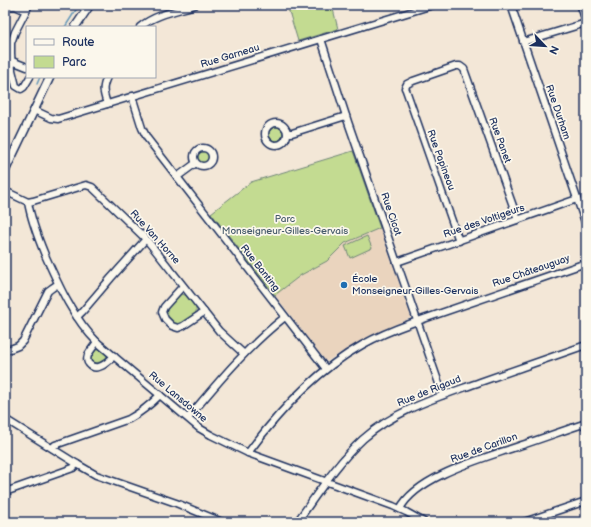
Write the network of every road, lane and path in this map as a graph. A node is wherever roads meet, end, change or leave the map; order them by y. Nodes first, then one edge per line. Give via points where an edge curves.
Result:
1 (90, 5) edge
2 (433, 5) edge
3 (511, 5) edge
4 (581, 5) edge
5 (191, 6) edge
6 (425, 6) edge
7 (5, 8) edge
8 (27, 8) edge
9 (586, 20) edge
10 (586, 23) edge
11 (76, 26) edge
12 (142, 26) edge
13 (321, 39) junction
14 (524, 42) junction
15 (12, 61) junction
16 (26, 67) edge
17 (462, 67) joint
18 (29, 78) edge
19 (50, 78) edge
20 (107, 78) edge
21 (132, 96) junction
22 (107, 104) junction
23 (34, 110) junction
24 (346, 116) junction
25 (287, 133) dead end
26 (196, 163) dead end
27 (5, 171) edge
28 (177, 177) junction
29 (5, 191) edge
30 (577, 199) junction
31 (28, 202) junction
32 (518, 220) junction
33 (586, 225) edge
34 (146, 239) junction
35 (459, 241) junction
36 (397, 262) junction
37 (586, 263) edge
38 (58, 284) junction
39 (183, 286) junction
40 (204, 312) junction
41 (76, 317) junction
42 (285, 317) junction
43 (417, 321) junction
44 (97, 342) junction
45 (586, 345) edge
46 (5, 351) edge
47 (244, 354) junction
48 (114, 356) junction
49 (326, 369) junction
50 (160, 395) junction
51 (443, 395) junction
52 (188, 418) junction
53 (5, 419) edge
54 (586, 423) edge
55 (52, 448) junction
56 (248, 453) junction
57 (76, 464) junction
58 (326, 481) junction
59 (5, 492) edge
60 (586, 501) edge
61 (400, 509) junction
62 (222, 522) edge
63 (297, 522) edge
64 (424, 522) edge
65 (524, 522) edge

1 - 11 street
2 - 6 street, Rue Garneau
3 - 14 street, Rue Durham
4 - 9 street
5 - 12 street via 154,18
6 - 13 street, Rue Garneau
7 - 8 street
8 - 15 street via 12,39
10 - 14 street
13 - 21 street, Rue Garneau
13 - 24 street, Rue Cicot
14 - 30 street, Rue Durham
15 - 16 street
15 - 18 street via 17,87 24,87
17 - 32 street, Rue Panet via 466,72
17 - 35 street, Rue Papineau via 456,66 408,82 405,89
19 - 23 street
20 - 22 street via 103,89
21 - 22 street, Rue Garneau
21 - 28 street, Rue Banting via 145,135
22 - 23 street, Rue Garneau via 56,119
23 - 27 street
24 - 25 street
24 - 36 street, Rue Cicot
26 - 28 street
28 - 42 street, Rue Banting
29 - 31 street
30 - 32 street, Rue des Voltigeurs
30 - 33 street, Rue Durham
31 - 34 street, Rue Van Horne via 90,185
31 - 38 street, Rue Lansdowne via 36,230
32 - 35 street, Rue des Voltigeurs
34 - 39 street, Rue Van Horne
34 - 41 street
35 - 36 street, Rue des Voltigeurs
36 - 43 street, Rue Cicot
37 - 43 street, Rue Châteauguay
38 - 41 street, Rue Lansdowne
38 - 46 street via 48,291 23,342
39 - 40 street, Rue Van Horne
39 - 40 street via 163,308 162,314 165,319 178,328
40 - 47 street, Rue Van Horne via 221,334
41 - 44 street, Rue Lansdowne
42 - 47 street
42 - 49 street, Rue Banting
43 - 49 street, Rue Châteauguay via 376,338
43 - 51 street, Rue Cicot
44 - 48 street, Rue Lansdowne
44 - 48 street via 87,357 90,365 100,367
45 - 51 street, Rue de Rigaud
47 - 52 street
48 - 50 street, Rue Lansdowne
49 - 56 street, Rue Châteauguay via 286,407
50 - 52 street, Rue Lansdowne
50 - 55 street via 130,419 55,444
51 - 58 street, Rue de Rigaud via 405,411 376,428 352,450
52 - 56 street, Rue Lansdowne via 208,434
53 - 55 street
54 - 61 street, Rue de Carillon via 446,473 415,492
55 - 57 street
56 - 58 street, Rue Lansdowne
57 - 59 street via 73,468
57 - 62 street via 101,477 176,502
58 - 61 street, Rue Lansdowne
58 - 63 street, Rue de Rigaud
60 - 65 street
61 - 64 street, Rue Lansdowne

